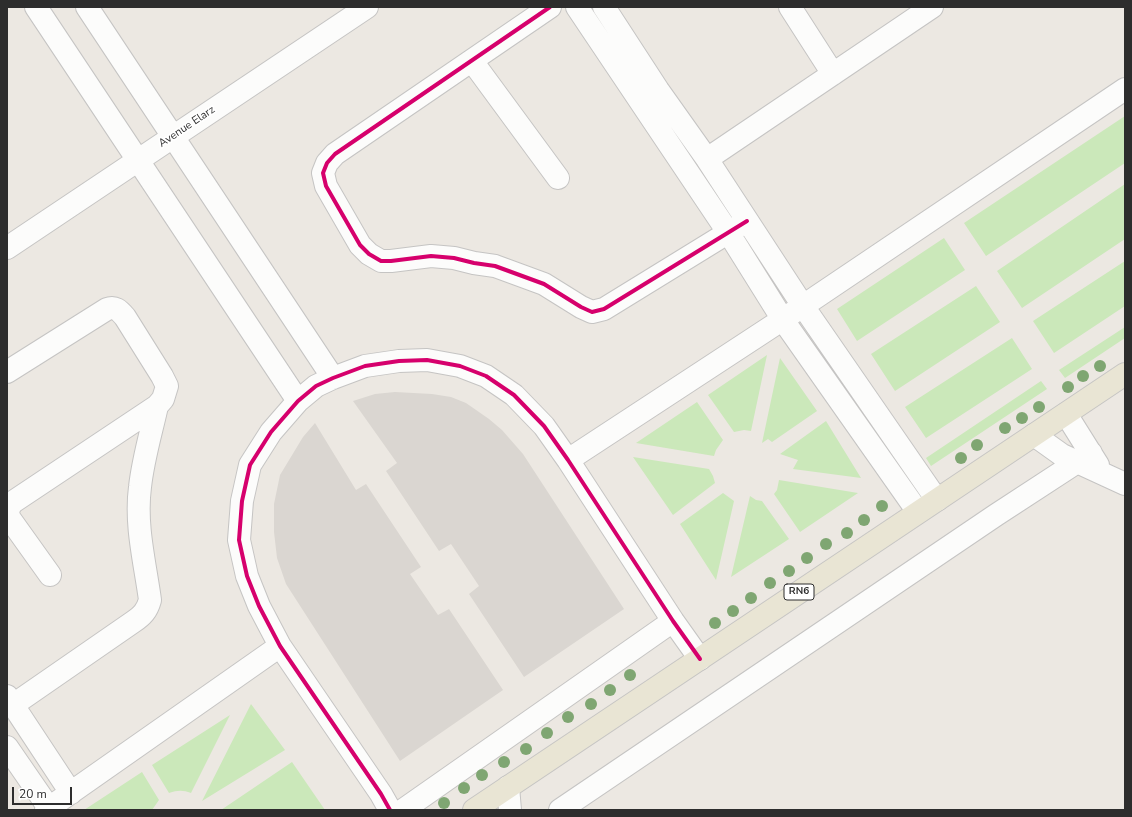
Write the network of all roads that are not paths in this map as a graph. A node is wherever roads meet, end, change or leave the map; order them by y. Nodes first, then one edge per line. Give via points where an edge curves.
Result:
1 (36, 7) edge
2 (87, 7) edge
3 (367, 7) edge
4 (550, 7) edge
5 (577, 7) edge
6 (604, 7) edge
7 (790, 7) edge
8 (932, 7) edge
9 (472, 61) junction
10 (833, 74) junction
11 (1125, 89) edge
12 (658, 90) junction
13 (640, 101) junction
14 (172, 137) junction
15 (138, 159) junction
16 (707, 159) junction
17 (558, 178) dead end
18 (747, 221) junction
19 (728, 232) junction
20 (7, 248) edge
21 (803, 306) junction
22 (783, 320) junction
23 (7, 372) edge
24 (1125, 374) edge
25 (333, 378) junction
26 (298, 401) junction
27 (157, 406) junction
28 (1066, 414) junction
29 (1034, 435) junction
30 (1085, 457) junction
31 (568, 460) junction
32 (1125, 484) edge
33 (937, 500) junction
34 (918, 512) junction
35 (50, 575) dead end
36 (674, 621) junction
37 (280, 646) junction
38 (700, 659) junction
39 (10, 701) edge
40 (7, 747) edge
41 (508, 787) junction
42 (71, 793) junction
43 (47, 809) edge
44 (390, 810) edge
45 (403, 810) edge
46 (474, 810) edge
47 (510, 810) edge
48 (560, 810) edge

1 - 15 street
2 - 14 street
3 - 14 street, Avenue Elarz
4 - 9 street
5 - 13 street
6 - 12 street
7 - 10 street
8 - 10 street
9 - 17 street
9 - 19 street via 335,154 327,163 323,173 326,186 360,245 369,254 381,261 391,262 431,256 495,266 544,284 592,312 604,309
10 - 16 street
11 - 21 street
12 - 13 street
12 - 16 street
13 - 19 street
14 - 15 street, Avenue Elarz
14 - 25 street
15 - 20 street, Avenue Elarz
15 - 26 street
16 - 18 street
18 - 19 street
18 - 21 street
19 - 22 street
21 - 22 street
21 - 33 street
22 - 31 street
22 - 34 street
23 - 27 street via 112,307 124,317 167,386 166,394
24 - 28 main road, RN6
25 - 26 street via 316,386
25 - 31 street via 365,366 399,361 427,360 460,366 486,376 514,395 544,426
26 - 37 street via 270,432 250,465 242,501 239,540 247,576
27 - 35 street via 13,502 8,508 10,519
27 - 39 street via 140,488 140,538 150,600 148,608 133,622
28 - 29 main road, RN6
28 - 30 street
29 - 30 street via 1062,455
29 - 33 main road, RN6
30 - 32 street via 1103,473
30 - 48 street
31 - 36 street
33 - 34 main road, RN6
34 - 38 main road, RN6
36 - 38 street
36 - 45 street
37 - 42 street
37 - 44 street
38 - 41 main road, RN6
39 - 42 street
40 - 43 street
41 - 46 main road, RN6
41 - 47 street
42 - 43 street

